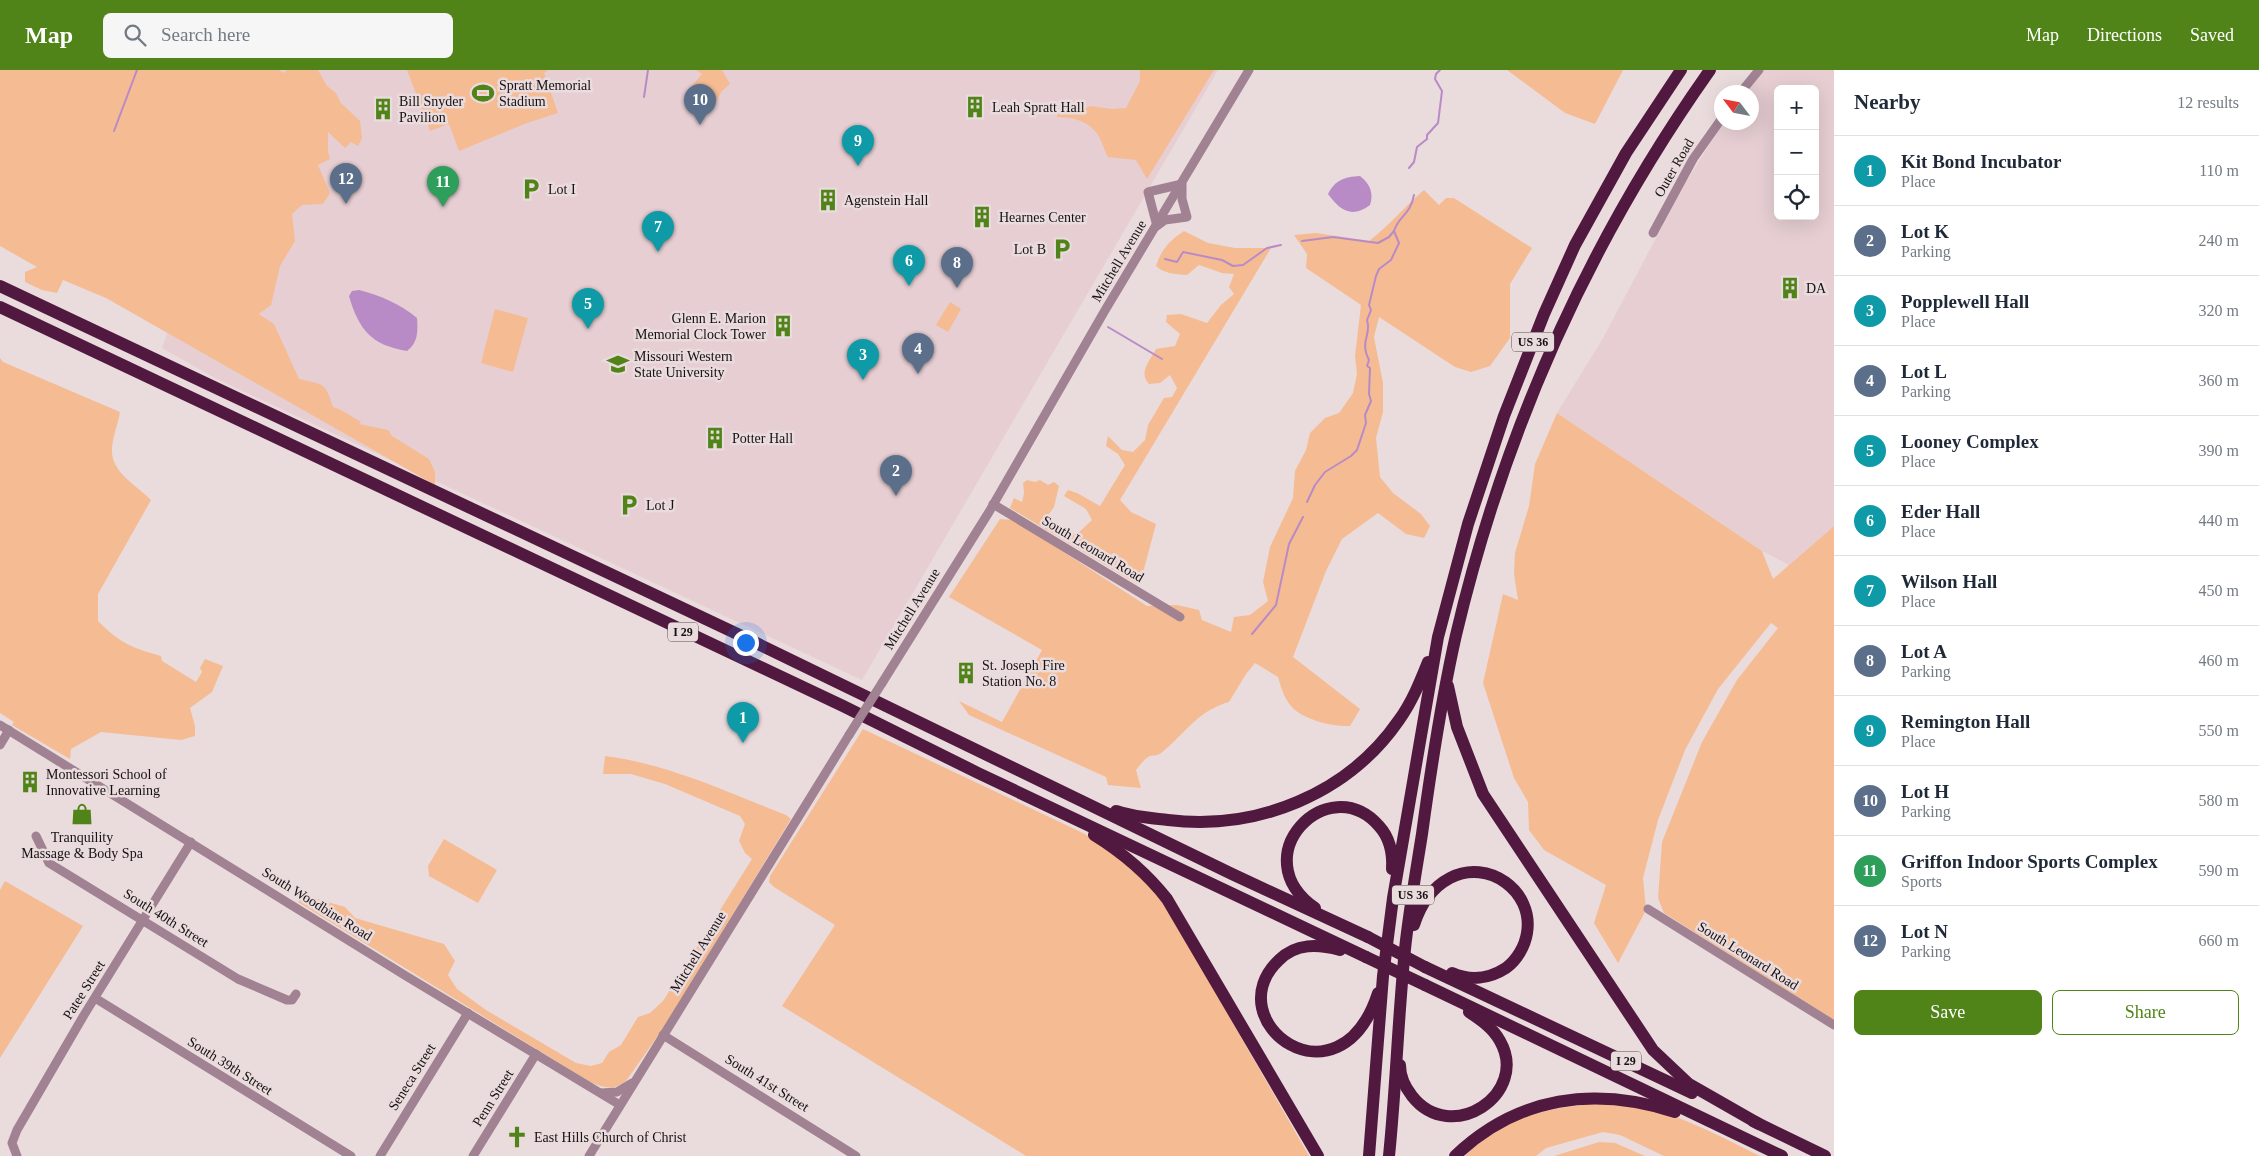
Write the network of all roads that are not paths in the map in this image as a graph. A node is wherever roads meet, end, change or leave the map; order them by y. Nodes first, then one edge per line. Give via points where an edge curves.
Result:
1 (1249, 70) edge
2 (1680, 70) edge
3 (1710, 70) edge
4 (1759, 70) edge
5 (1747, 85) edge
6 (1714, 129) edge
7 (1182, 184) junction
8 (1157, 226) junction
9 (1653, 233) dead end
10 (0, 286) edge
11 (0, 307) edge
12 (993, 504) junction
13 (1180, 617) dead end
14 (1438, 637) junction
15 (1447, 682) junction
16 (0, 724) edge
17 (9, 730) junction
18 (0, 745) edge
19 (1030, 775) junction
20 (1034, 799) junction
21 (36, 836) dead end
22 (192, 842) junction
23 (1393, 898) junction
24 (1648, 908) dead end
25 (144, 921) junction
26 (1354, 931) junction
27 (1405, 946) junction
28 (1362, 954) junction
29 (1426, 967) junction
30 (1383, 976) junction
31 (296, 994) dead end
32 (1452, 997) junction
33 (95, 998) junction
34 (468, 1013) junction
35 (1834, 1026) edge
36 (663, 1035) junction
37 (1396, 1048) junction
38 (536, 1054) junction
39 (635, 1081) junction
40 (600, 1093) junction
41 (620, 1105) junction
42 (1759, 1124) junction
43 (1752, 1142) junction
44 (17, 1156) edge
45 (351, 1156) edge
46 (380, 1156) edge
47 (473, 1156) edge
48 (589, 1156) edge
49 (856, 1156) edge
50 (1318, 1156) edge
51 (1369, 1156) edge
52 (1389, 1156) edge
53 (1455, 1156) edge
54 (1782, 1156) edge
55 (1825, 1156) edge

1 - 7 street, Mitchell Avenue
2 - 14 highway, US 36 via 1626,153 1576,245 1544,314 1504,416 1471,515
3 - 15 highway, US 36 via 1647,163 1566,314 1504,470 1475,561
4 - 5 street
6 - 9 street, Outer Road via 1693,159
7 - 8 street, Mitchell Avenue
7 - 8 street via 1186,217 1166,220
7 - 8 street via 1148,192
8 - 12 street, Mitchell Avenue
10 - 19 highway, I 29
11 - 20 highway, I 29
12 - 13 street, South Leonard Road
12 - 36 street, Mitchell Avenue, bridge
14 - 19 highway via 1410,702 1387,736 1348,773 1286,808 1241,820 1201,823 1141,817 1103,806
14 - 23 highway, US 36
15 - 27 highway, US 36
15 - 42 highway via 1460,735 1483,794 1653,1050 1689,1084
16 - 17 street, South Woodbine Road
17 - 18 street
17 - 22 street, South Woodbine Road
19 - 26 highway, I 29
20 - 28 highway, I 29
20 - 50 highway via 1129,858 1159,889 1182,922
21 - 25 street, South 40th Street via 49,863
22 - 25 street, Patee Street
22 - 34 street, South Woodbine Road
23 - 26 highway via 1390,846 1381,828 1368,816 1351,809 1333,808 1316,813 1300,825 1287,851 1289,878 1307,902
23 - 30 highway, US 36
24 - 35 street, South Leonard Road
25 - 31 street, South 40th Street via 238,979 287,1000 292,1000
25 - 33 street, Patee Street
26 - 29 highway, I 29, bridge
27 - 29 highway via 1423,903 1450,878 1480,872 1499,878 1515,890 1525,908 1528,928 1522,949 1509,966 1478,978
27 - 37 highway, US 36
28 - 30 highway via 1316,945 1304,946 1274,964 1264,983 1262,1002 1266,1021 1279,1038 1306,1051 1326,1051 1343,1044 1358,1032 1369,1015
28 - 32 highway, I 29, bridge
29 - 42 highway, I 29
30 - 51 highway, US 36
32 - 37 highway via 1495,1033 1504,1051 1502,1086 1486,1106 1473,1113 1449,1117 1427,1110 1408,1090
32 - 43 highway, I 29
33 - 44 street, Patee Street via 14,1137 13,1150
33 - 45 street, South 39th Street
34 - 38 street, South Woodbine Road
34 - 46 street, Seneca Street
36 - 39 street, Mitchell Avenue
36 - 49 street, South 41st Street
37 - 52 highway, US 36
38 - 40 street, South Woodbine Road
38 - 47 street, Penn Street
39 - 40 street via 617,1092
39 - 41 street, Mitchell Avenue
40 - 41 street, South Woodbine Road
41 - 48 street, Mitchell Avenue
42 - 55 highway, I 29
43 - 53 highway via 1646,1103 1593,1098 1554,1103 1519,1113 1480,1134
43 - 54 highway, I 29

